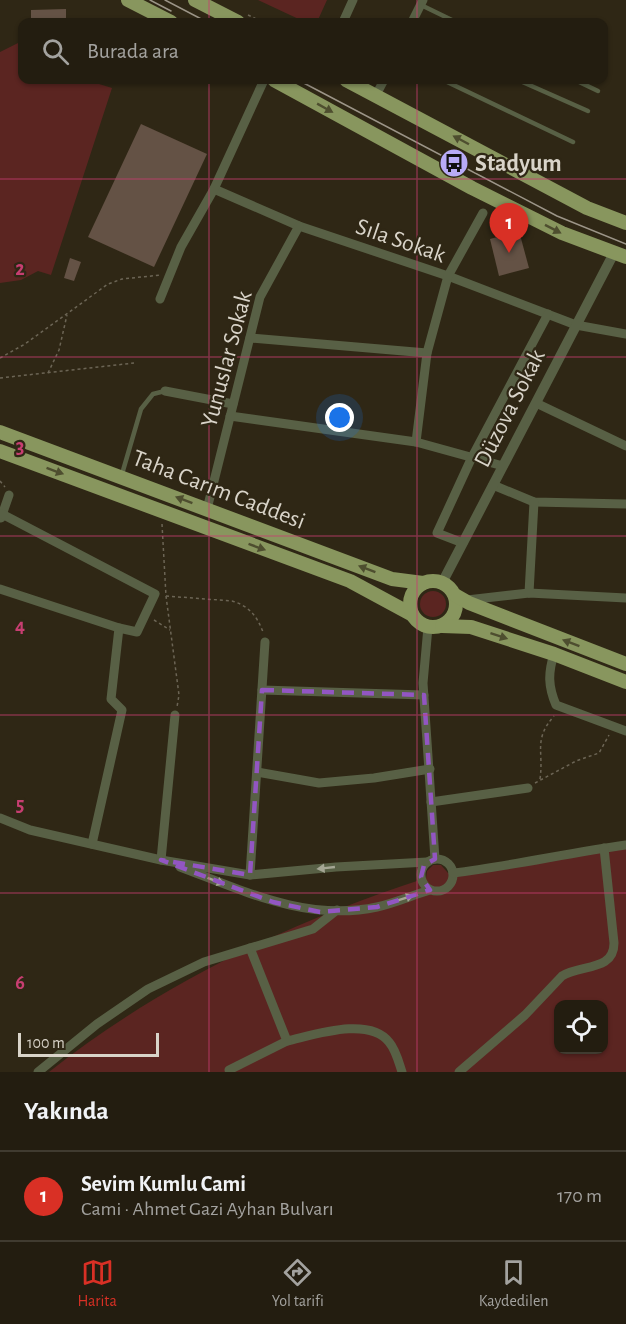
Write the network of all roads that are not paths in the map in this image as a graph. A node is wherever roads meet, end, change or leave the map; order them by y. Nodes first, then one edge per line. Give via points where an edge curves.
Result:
1 (128, 0) edge
2 (195, 0) edge
3 (353, 0) edge
4 (422, 3) edge
5 (163, 18) edge
6 (230, 18) edge
7 (344, 18) edge
8 (414, 18) edge
9 (449, 18) edge
10 (262, 84) edge
11 (281, 84) edge
12 (354, 84) edge
13 (382, 84) edge
14 (451, 84) edge
15 (527, 84) edge
16 (584, 84) edge
17 (598, 90) dead end
18 (376, 95) junction
19 (588, 111) dead end
20 (573, 142) dead end
21 (214, 189) junction
22 (483, 213) dead end
23 (626, 223) edge
24 (299, 226) junction
25 (620, 255) edge
26 (448, 276) junction
27 (160, 299) dead end
28 (548, 314) junction
29 (576, 325) junction
30 (626, 334) edge
31 (250, 338) junction
32 (427, 353) junction
33 (165, 392) joint
34 (233, 404) junction
35 (536, 404) junction
36 (230, 416) junction
37 (0, 432) edge
38 (416, 442) junction
39 (626, 446) edge
40 (0, 451) edge
41 (472, 457) junction
42 (503, 466) junction
43 (122, 477) junction
44 (493, 485) junction
45 (9, 495) dead end
46 (534, 502) junction
47 (626, 504) edge
48 (207, 509) junction
49 (1, 517) edge
50 (463, 543) junction
51 (442, 583) junction
52 (423, 584) junction
53 (0, 589) edge
54 (529, 593) junction
55 (459, 598) junction
56 (626, 598) edge
57 (411, 614) junction
58 (435, 627) junction
59 (118, 628) junction
60 (265, 642) road end
61 (554, 654) junction
62 (626, 664) edge
63 (626, 682) edge
64 (262, 690) junction
65 (424, 696) junction
66 (175, 715) road end
67 (626, 731) edge
68 (430, 769) junction
69 (257, 772) junction
70 (528, 788) dead end
71 (431, 802) junction
72 (0, 818) edge
73 (92, 844) junction
74 (626, 845) edge
75 (604, 848) junction
76 (161, 860) junction
77 (431, 860) junction
78 (453, 873) junction
79 (250, 875) junction
80 (430, 890) junction
81 (338, 910) junction
82 (250, 948) junction
83 (287, 1041) junction
84 (229, 1070) dead end
85 (38, 1072) edge
86 (402, 1072) edge
87 (459, 1072) edge

1 - 5 main road
2 - 6 main road
3 - 7 street
4 - 8 street
4 - 9 lane
10 - 21 street
11 -> 25 main road via 552,228
12 - 18 main road
13 - 18 street
14 - 20 lane
15 - 19 lane
16 - 17 lane
23 -> 18 main road via 587,208
21 - 24 street, Sıla Sokak
21 - 27 street via 181,247
22 - 26 street
24 - 26 street, Sıla Sokak
24 - 31 street, Yunuslar Sokak via 260,297
25 - 29 street, Düzova Sokak
26 - 28 street, Sıla Sokak
26 - 32 street
28 - 29 street, Sıla Sokak
28 - 41 street
29 - 30 street, Sıla Sokak
29 - 35 street, Düzova Sokak
31 - 32 street
31 - 34 street, Yunuslar Sokak
32 - 38 street
33 - 34 street
33 - 43 lane via 153,394 141,409
34 - 36 street, Yunuslar Sokak
35 - 39 street
35 - 42 street, Düzova Sokak
36 - 38 street
36 - 48 street, Yunuslar Sokak
37 - 43 main road, Taha Carım Caddesi
38 - 41 street
40 -> 57 main road, Taha Carım Caddesi via 350,581
41 - 42 street
41 - 50 street via 437,533
42 - 44 street, Düzova Sokak
48 -> 43 main road, Taha Carım Caddesi
44 - 46 street
44 - 50 street, Düzova Sokak
45 - 49 street
46 - 47 street
46 - 54 street
52 -> 48 main road, Taha Carım Caddesi via 392,579
49 - 59 street via 155,594 137,632
50 - 51 street, Düzova Sokak
51 - 52 main road
51 - 55 main road
52 - 57 main road via 411,596
53 - 59 street
54 - 55 street
54 - 56 street
55 - 58 main road via 452,619
62 -> 55 main road
57 - 58 main road via 419,623
58 -> 61 main road via 471,627
58 - 65 street via 423,683
59 - 73 street via 111,699 122,710
60 - 64 street
61 - 63 main road
61 - 67 street via 548,671 556,705
64 - 65 street
64 - 69 street
65 - 68 street
66 - 76 street
68 - 69 street via 319,783
68 - 71 street
69 - 79 street
70 - 71 street
71 - 77 street
72 - 73 street via 30,830
73 - 76 street
74 - 75 street
75 - 78 street
75 - 87 street via 612,955 602,964 562,976 525,1015
76 - 79 street
76 -> 81 street via 273,902 320,912
77 - 78 street via 447,862
77 -> 79 street
77 - 80 street via 422,868 421,877
78 - 80 street via 447,888
81 -> 80 street via 376,907
81 - 82 street via 313,929
82 - 83 street
82 - 85 street via 204,962 148,989
83 - 84 street
83 - 86 street via 347,1028 364,1029 388,1040

